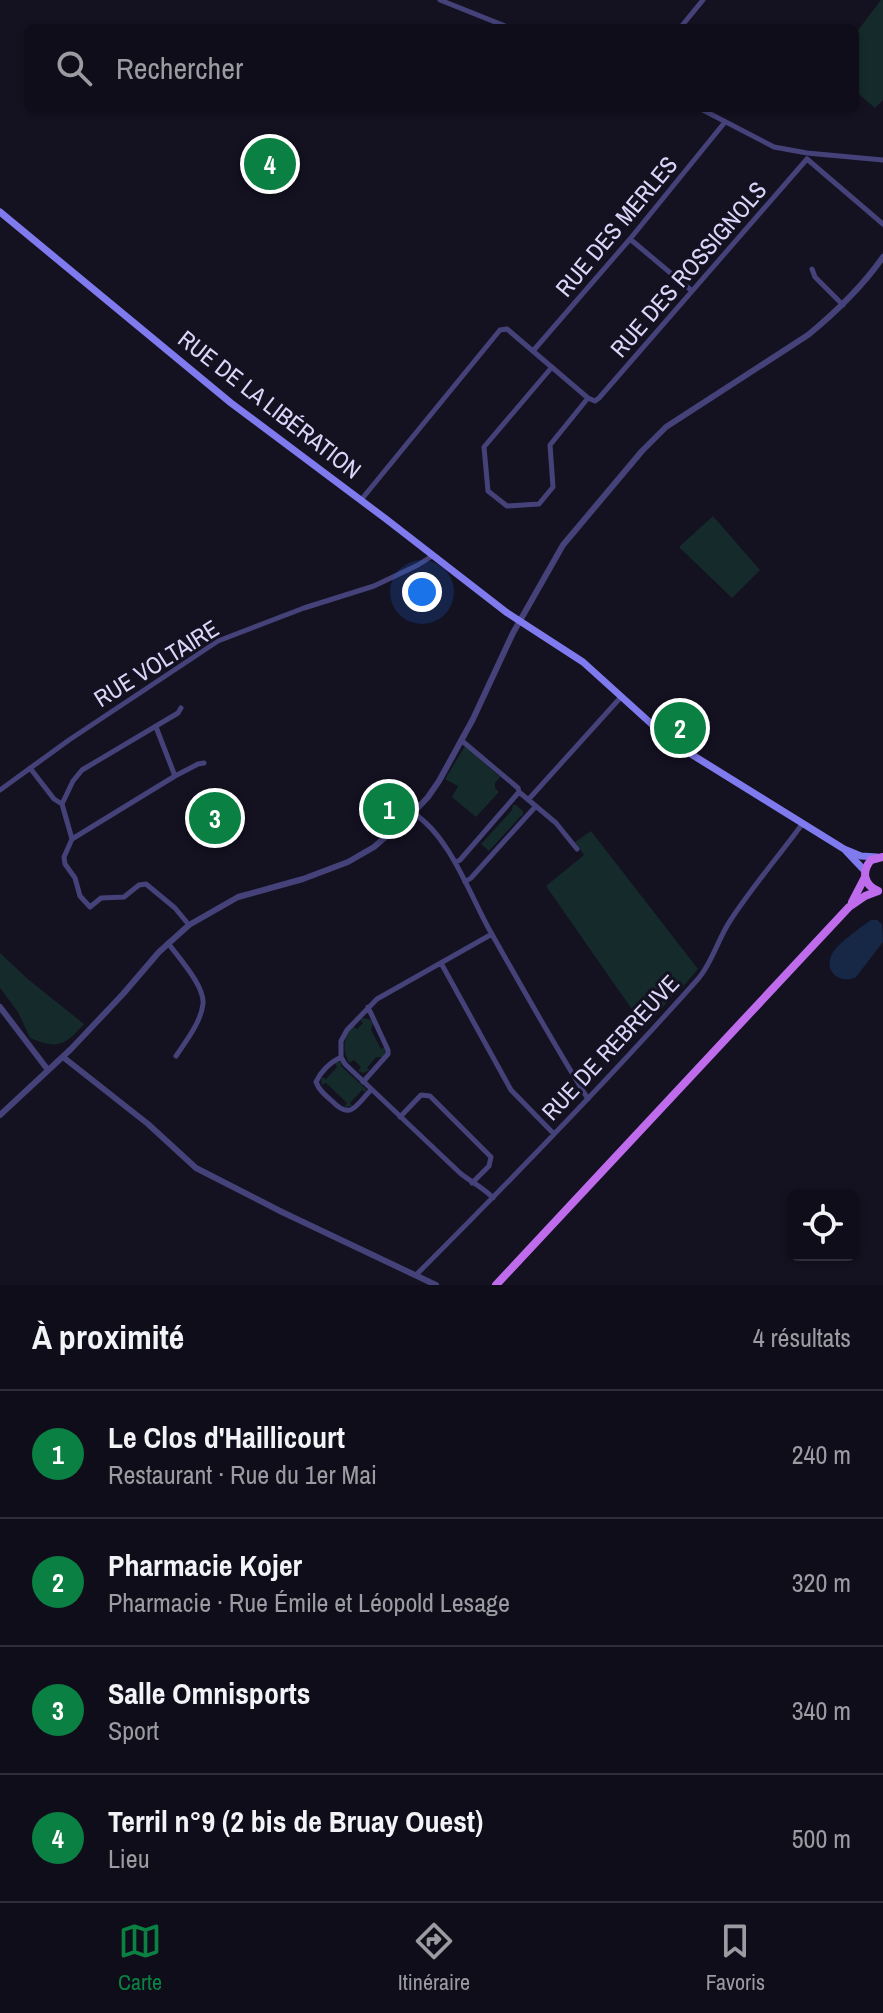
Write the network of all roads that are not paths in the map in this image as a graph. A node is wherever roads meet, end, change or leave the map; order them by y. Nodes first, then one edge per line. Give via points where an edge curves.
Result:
1 (440, 0) edge
2 (703, 0) edge
3 (500, 24) edge
4 (683, 24) edge
5 (706, 112) edge
6 (725, 122) junction
7 (807, 156) junction
8 (883, 160) edge
9 (0, 212) edge
10 (883, 224) edge
11 (630, 239) junction
12 (883, 257) edge
13 (812, 269) dead end
14 (692, 291) junction
15 (843, 305) junction
16 (533, 351) junction
17 (552, 367) junction
18 (592, 400) junction
19 (361, 500) junction
20 (432, 556) junction
21 (520, 621) junction
22 (622, 696) junction
23 (181, 708) dead end
24 (156, 727) junction
25 (461, 740) junction
26 (204, 763) dead end
27 (30, 768) junction
28 (175, 776) junction
29 (0, 790) edge
30 (519, 792) junction
31 (528, 800) junction
32 (62, 804) junction
33 (536, 806) junction
34 (413, 813) junction
35 (803, 823) junction
36 (72, 839) junction
37 (577, 849) dead end
38 (844, 849) junction
39 (880, 857) edge
40 (456, 862) junction
41 (865, 874) junction
42 (465, 882) junction
43 (880, 891) edge
44 (849, 907) junction
45 (189, 925) junction
46 (492, 934) junction
47 (168, 943) junction
48 (441, 963) junction
49 (0, 1007) edge
50 (368, 1007) junction
51 (176, 1056) dead end
52 (63, 1057) junction
53 (341, 1057) junction
54 (48, 1070) junction
55 (363, 1082) junction
56 (371, 1090) junction
57 (588, 1099) junction
58 (0, 1115) edge
59 (400, 1117) junction
60 (554, 1134) junction
61 (472, 1183) junction
62 (493, 1198) junction
63 (416, 1275) junction
64 (436, 1285) edge
65 (496, 1285) edge

1 - 3 street
2 - 4 street
5 - 6 street
6 - 7 street via 774,147
6 - 11 street, RUE DES MERLES
7 - 8 street
7 - 10 street
7 - 14 street, RUE DES ROSSIGNOLS
9 - 19 main road, RUE DE LA LIBÉRATION via 231,403
11 - 14 street
11 - 16 street, RUE DES MERLES
12 - 15 street
13 - 15 street
14 - 18 street, RUE DES ROSSIGNOLS via 603,394
15 - 21 street via 808,335 655,436 569,538
16 - 17 street
16 - 19 street via 507,329 500,330
17 - 18 street
17 - 18 street, RUE DES ROSSIGNOLS via 484,447 488,491 507,506 539,504 553,487 550,445
19 - 20 main road, RUE DE LA LIBÉRATION
20 - 21 main road, RUE DE LA LIBÉRATION
20 - 27 street, RUE VOLTAIRE via 374,586 218,641
21 - 22 main road, RUE DE LA LIBÉRATION via 583,662
21 - 25 street
22 - 31 street
22 - 35 main road, RUE DE LA LIBÉRATION via 686,751
23 - 24 street
24 - 28 street
24 - 32 street via 82,770
25 - 30 street
25 - 34 street via 434,789
26 - 28 street
27 - 29 street, RUE VOLTAIRE
27 - 32 street
28 - 36 street
30 - 31 street
30 - 40 street
31 - 33 street
32 - 36 street
33 - 37 street
33 - 42 street
34 - 40 street
34 - 45 street via 348,862 238,897
35 - 38 main road, RUE DE LA LIBÉRATION
35 - 57 street, RUE DE REBREUVE via 747,894 700,977
36 - 45 street via 65,864 90,907 101,898 124,897 146,884
38 - 39 main road
38 - 41 main road
39 - 41 main road via 869,863
40 - 42 street
41 - 43 main road via 869,886
41 - 44 main road
42 - 46 street
43 - 44 main road
44 - 65 main road
45 - 47 street
46 - 48 street
46 - 57 street
47 - 51 street via 197,983 203,1002
47 - 52 street
48 - 50 street
48 - 60 street via 511,1090
49 - 54 street
50 - 53 street via 341,1041
50 - 55 street via 388,1050
52 - 54 street
52 - 63 street via 196,1168
53 - 55 street
53 - 56 street via 318,1077 318,1087 346,1112
54 - 58 street
55 - 56 street
56 - 59 street
57 - 60 street, RUE DE REBREUVE
59 - 61 street
59 - 61 street via 421,1095 430,1096 491,1157
60 - 62 street, RUE DE REBREUVE
61 - 62 street
62 - 63 street, RUE DE REBREUVE
63 - 64 street

